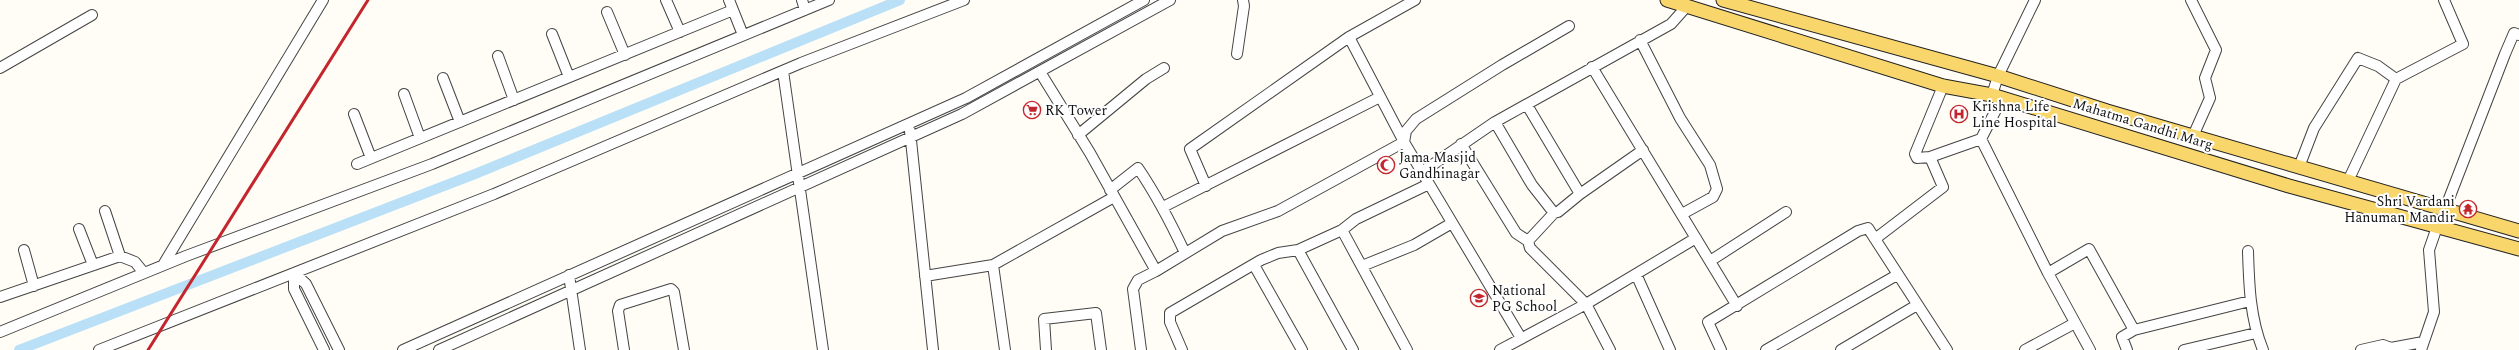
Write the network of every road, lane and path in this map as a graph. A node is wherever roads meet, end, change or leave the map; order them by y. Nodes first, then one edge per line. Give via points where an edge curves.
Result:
1 (323, 0) edge
2 (666, 0) edge
3 (729, 0) edge
4 (829, 0) edge
5 (964, 0) edge
6 (1144, 0) edge
7 (1170, 0) edge
8 (1243, 0) edge
9 (1667, 0) edge
10 (1723, 0) edge
11 (2035, 0) edge
12 (2192, 0) edge
13 (2444, 0) edge
14 (1410, 1) edge
15 (803, 5) edge
16 (1687, 6) junction
17 (733, 10) junction
18 (607, 12) dead end
19 (92, 15) dead end
20 (1569, 26) dead end
21 (680, 32) junction
22 (552, 34) dead end
23 (2519, 35) edge
24 (743, 36) junction
25 (1349, 38) junction
26 (1640, 40) junction
27 (625, 54) junction
28 (1237, 54) dead end
29 (498, 56) dead end
30 (1592, 67) junction
31 (0, 68) edge
32 (1164, 68) dead end
33 (782, 71) junction
34 (1040, 72) junction
35 (1998, 76) junction
36 (569, 77) junction
37 (443, 78) dead end
38 (2396, 79) junction
39 (1943, 86) junction
40 (404, 94) dead end
41 (1380, 97) junction
42 (1997, 97) junction
43 (514, 100) junction
44 (1527, 105) junction
45 (354, 114) dead end
46 (460, 122) junction
47 (1495, 122) junction
48 (909, 123) junction
49 (1078, 135) junction
50 (2193, 136) junction
51 (420, 138) junction
52 (911, 138) junction
53 (1981, 140) junction
54 (1404, 142) junction
55 (1461, 144) junction
56 (1643, 150) junction
57 (1930, 157) junction
58 (371, 158) junction
59 (357, 164) dead end
60 (2300, 167) junction
61 (799, 172) junction
62 (1422, 172) junction
63 (2348, 180) junction
64 (1429, 184) junction
65 (1206, 186) junction
66 (801, 187) junction
67 (1112, 193) junction
68 (1580, 194) junction
69 (1163, 206) junction
70 (2445, 209) junction
71 (105, 211) dead end
72 (1786, 212) dead end
73 (1554, 213) junction
74 (1682, 214) junction
75 (1452, 223) junction
76 (2438, 227) junction
77 (79, 229) dead end
78 (1342, 230) junction
79 (2519, 231) edge
80 (1696, 238) junction
81 (1875, 239) junction
82 (1528, 241) junction
83 (2519, 249) edge
84 (24, 250) dead end
85 (1298, 250) junction
86 (2248, 251) dead end
87 (1185, 253) junction
88 (120, 256) junction
89 (1710, 261) junction
90 (93, 265) junction
91 (163, 265) junction
92 (993, 265) junction
93 (1254, 265) junction
94 (1362, 266) junction
95 (1156, 271) junction
96 (144, 273) junction
97 (294, 273) junction
98 (2048, 273) junction
99 (1636, 274) junction
100 (569, 275) junction
101 (1897, 275) junction
102 (925, 276) junction
103 (34, 286) junction
104 (572, 290) junction
105 (0, 297) edge
106 (2250, 301) junction
107 (1586, 304) junction
108 (1917, 305) junction
109 (1737, 306) junction
110 (2075, 323) junction
111 (2134, 330) junction
112 (0, 332) edge
113 (2256, 333) junction
114 (1521, 338) junction
115 (2422, 346) edge
116 (443, 349) edge
117 (2390, 349) edge
118 (99, 350) edge
119 (324, 350) edge
120 (339, 350) edge
121 (403, 350) edge
122 (580, 350) edge
123 (624, 350) edge
124 (684, 350) edge
125 (824, 350) edge
126 (933, 350) edge
127 (1005, 350) edge
128 (1046, 350) edge
129 (1101, 350) edge
130 (1141, 350) edge
131 (1182, 350) edge
132 (1302, 350) edge
133 (1353, 350) edge
134 (1407, 350) edge
135 (1502, 350) edge
136 (1610, 350) edge
137 (1670, 350) edge
138 (1721, 350) edge
139 (1766, 350) edge
140 (1841, 350) edge
141 (1946, 350) edge
142 (2025, 350) edge
143 (2090, 350) edge
144 (2127, 350) edge
145 (2184, 350) edge
146 (2263, 350) edge
147 (2361, 350) edge

1 - 91 street
2 - 21 street
3 - 17 street
4 - 15 street
5 - 33 street
6 - 48 street via 966,98
7 - 34 street
8 - 28 street
9 - 16 main road, Mahatma Gandhi Marg
10 - 35 main road
11 - 35 street
12 - 50 street via 2216,50 2205,78 2210,98
13 - 38 street via 2463,44
14 - 25 street
15 - 24 street
16 - 26 street via 1671,24
16 - 39 main road, Mahatma Gandhi Marg
17 - 21 street
17 - 24 street
18 - 27 street
19 - 31 street
20 - 54 street via 1416,119 1406,131
21 - 27 street
22 - 36 street
23 - 70 street via 2514,33 2505,54
24 - 91 street via 432,164
25 - 41 street
25 - 65 street via 1190,149
26 - 30 street
26 - 74 street via 1680,118 1710,165 1717,190 1713,198
27 - 36 street
29 - 43 street
30 - 44 street
30 - 56 street
32 - 49 street via 1146,79
33 - 61 street
33 - 97 street via 494,194
34 - 49 street
34 - 52 street
35 - 42 street
35 - 50 main road
36 - 43 street
37 - 46 street
38 - 60 street via 2378,66 2358,58 2314,128
38 - 63 street
39 - 42 main road, Mahatma Gandhi Marg
39 - 57 street via 1915,154 1920,160
40 - 51 street
41 - 54 street
41 - 65 street
42 - 53 street
42 - 76 main road, Mahatma Gandhi Marg via 2289,186
43 - 46 street
44 - 47 street
44 - 68 street
45 - 58 street
46 - 51 street
47 - 55 street
47 - 73 street via 1532,185
48 - 52 street
48 - 61 street
49 - 67 street
50 - 60 main road
51 - 58 street
52 - 66 street
52 - 102 street
53 - 57 street
53 - 98 street
54 - 62 street
54 - 87 street via 1278,211 1222,231
55 - 62 street
55 - 82 street via 1516,233
56 - 68 street
56 - 74 street
57 - 81 street via 1943,186
58 - 59 street
60 - 63 main road
61 - 66 street
61 - 100 street
62 - 64 street
63 - 70 main road
64 - 75 street
64 - 78 street via 1356,219
65 - 69 street
66 - 104 street
66 - 125 street
67 - 69 street via 1138,168
67 - 92 street
67 - 95 street
68 - 73 street
69 - 87 street via 1165,215
70 - 79 main road
71 - 88 street
72 - 89 street
73 - 82 street
74 - 80 street
75 - 94 street via 1414,245
75 - 114 street
76 - 83 main road, Mahatma Gandhi Marg
76 - 115 street via 2428,250 2434,312
77 - 90 street
78 - 85 street
78 - 94 street
80 - 89 street
80 - 99 street
81 - 101 street
81 - 109 street via 1868,228 1858,231
82 - 107 street via 1530,248
84 - 103 street
85 - 93 street via 1278,253
85 - 133 street
86 - 106 street
87 - 95 street
88 - 90 street
88 - 96 street via 135,262
89 - 109 street
90 - 103 street
91 - 96 street
92 - 102 street
92 - 127 street
93 - 131 street via 1170,313 1170,322
93 - 132 street
94 - 134 street
95 - 130 street via 1138,280 1133,289
96 - 112 street
97 - 118 street
97 - 119 street via 294,290
97 - 120 street via 306,284
98 - 110 street
98 - 111 street via 2089,249
99 - 107 street
99 - 137 street
100 - 104 street
100 - 121 street
101 - 108 street
101 - 139 street
102 - 126 street
103 - 105 street
104 - 116 street
104 - 122 street
106 - 111 street
106 - 113 street
107 - 114 street
107 - 136 street
108 - 140 street
108 - 141 street
109 - 138 street via 1708,322
110 - 142 street
110 - 143 street
111 - 144 street via 2122,337
113 - 145 street
113 - 146 street
114 - 135 street
115 - 117 street
117 - 147 street via 2383,345
123 - 124 street via 618,311 620,305 670,289 674,292
128 - 129 street via 1044,319 1096,313

